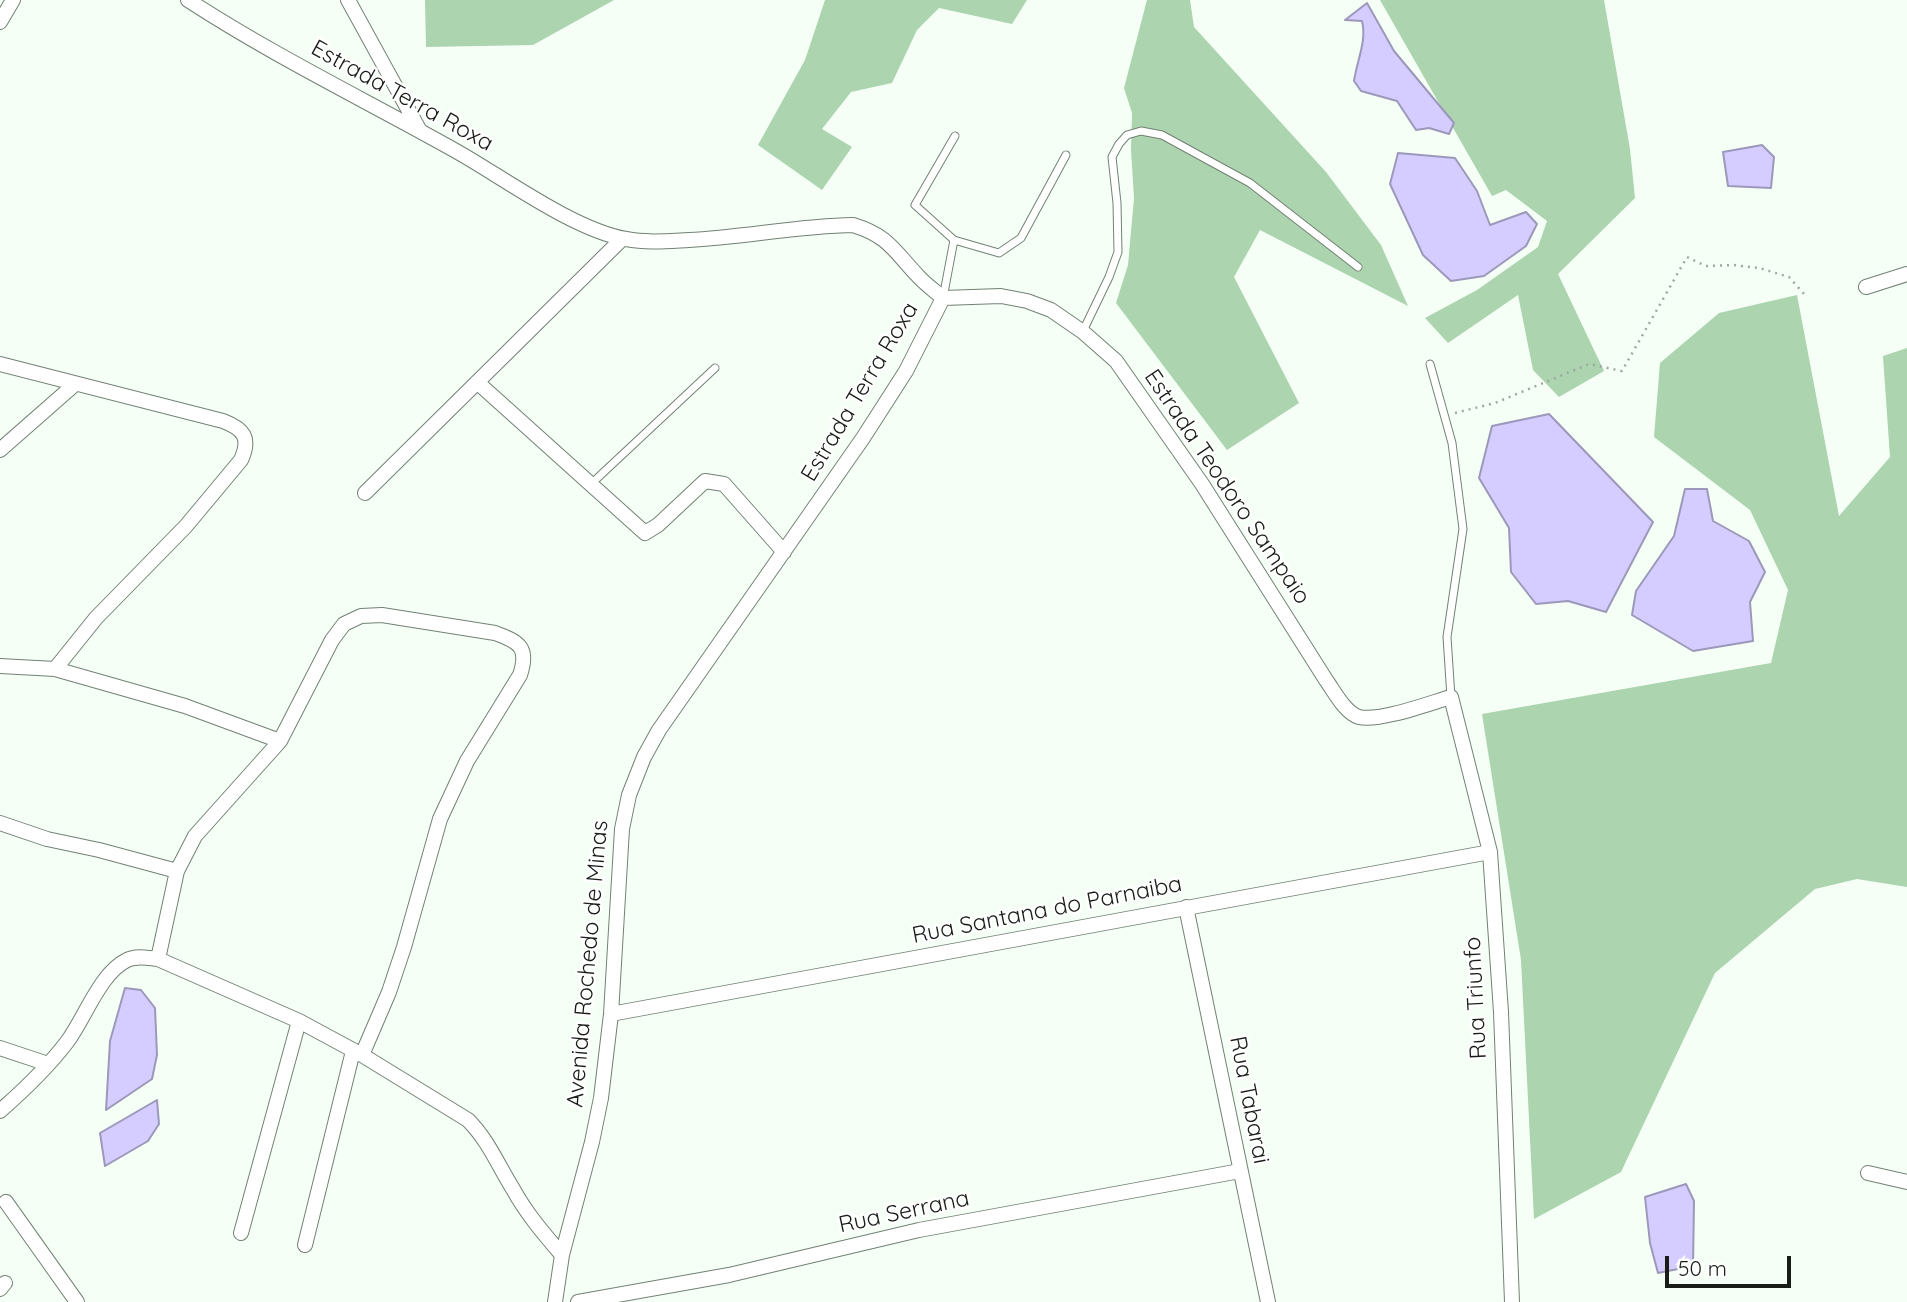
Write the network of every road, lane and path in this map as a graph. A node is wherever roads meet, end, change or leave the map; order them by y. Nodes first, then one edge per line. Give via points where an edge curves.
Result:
1 (13, 0) edge
2 (188, 0) edge
3 (348, 0) edge
4 (0, 22) edge
5 (420, 132) junction
6 (955, 136) dead end
7 (1066, 155) dead end
8 (622, 239) junction
9 (954, 240) junction
10 (1358, 267) dead end
11 (1907, 274) edge
12 (1866, 287) dead end
13 (1805, 295) dead end
14 (943, 298) junction
15 (1083, 332) junction
16 (0, 364) edge
17 (1430, 364) dead end
18 (715, 368) dead end
19 (477, 382) junction
20 (74, 385) junction
21 (1445, 416) junction
22 (0, 450) edge
23 (591, 485) junction
24 (365, 493) dead end
25 (784, 552) junction
26 (0, 666) edge
27 (55, 669) junction
28 (1451, 697) junction
29 (280, 741) junction
30 (629, 794) joint
31 (0, 823) edge
32 (1490, 852) junction
33 (177, 872) junction
34 (1186, 907) junction
35 (158, 959) junction
36 (611, 1014) junction
37 (299, 1021) junction
38 (0, 1048) edge
39 (357, 1053) junction
40 (48, 1065) junction
41 (0, 1111) edge
42 (1240, 1171) junction
43 (1868, 1173) dead end
44 (1907, 1182) edge
45 (6, 1202) dead end
46 (241, 1233) dead end
47 (305, 1245) dead end
48 (562, 1255) junction
49 (78, 1302) edge
50 (555, 1302) edge
51 (578, 1302) edge
52 (1268, 1302) edge
53 (1512, 1302) edge

1 - 4 street
2 - 5 street, Estrada Terra Roxa
3 - 5 street
5 - 8 street, Estrada Terra Roxa via 561,213
6 - 9 lane via 915,205
7 - 9 lane via 1021,238 999,253
8 - 14 street, Estrada Terra Roxa via 710,239 853,225 871,230 892,245
8 - 19 street
9 - 14 lane
10 - 15 lane via 1250,183 1162,135 1141,131 1127,135 1112,158 1118,252
11 - 12 street
13 - 21 path via 1789,277 1759,268 1706,266 1687,257 1622,372 1589,365 1495,403
14 - 15 street, Estrada Teodoro Sampaio via 1001,296 1027,301 1051,310
14 - 25 street, Estrada Terra Roxa via 906,371
15 - 28 street, Estrada Teodoro Sampaio via 1116,361 1348,709 1358,717 1376,716
16 - 20 street
17 - 21 lane
18 - 23 lane
19 - 23 street
19 - 24 street
20 - 22 street
20 - 27 street via 223,421 245,435 247,447 186,526 96,618
21 - 28 lane via 1463,529 1447,637
23 - 25 street via 645,533 705,481 724,484
25 - 30 street, Estrada Terra Roxa via 659,730
26 - 27 street
27 - 29 street via 185,706
28 - 32 street, Rua Triunfo
29 - 33 street via 195,836
29 - 39 street via 332,640 344,624 361,616 382,615 495,633 522,648 525,660 520,675 467,761 440,819 389,992
30 - 36 street, Avenida Rochedo de Minas via 618,875
31 - 33 street
32 - 34 street, Rua Santana do Parnaiba
32 - 53 street, Rua Triunfo
33 - 35 street
34 - 36 street, Rua Santana do Parnaiba
34 - 42 street, Rua Tabarai
35 - 37 street
35 - 40 street via 137,957 112,971
36 - 48 street, Avenida Rochedo de Minas via 601,1098
37 - 39 street
37 - 46 street
38 - 40 street
39 - 47 street
39 - 48 street via 468,1120 482,1135 536,1224
40 - 41 street
42 - 51 street, Rua Serrana via 919,1230 729,1275
42 - 52 street, Rua Tabarai
43 - 44 street
45 - 49 street
48 - 50 street, Avenida Rochedo de Minas

